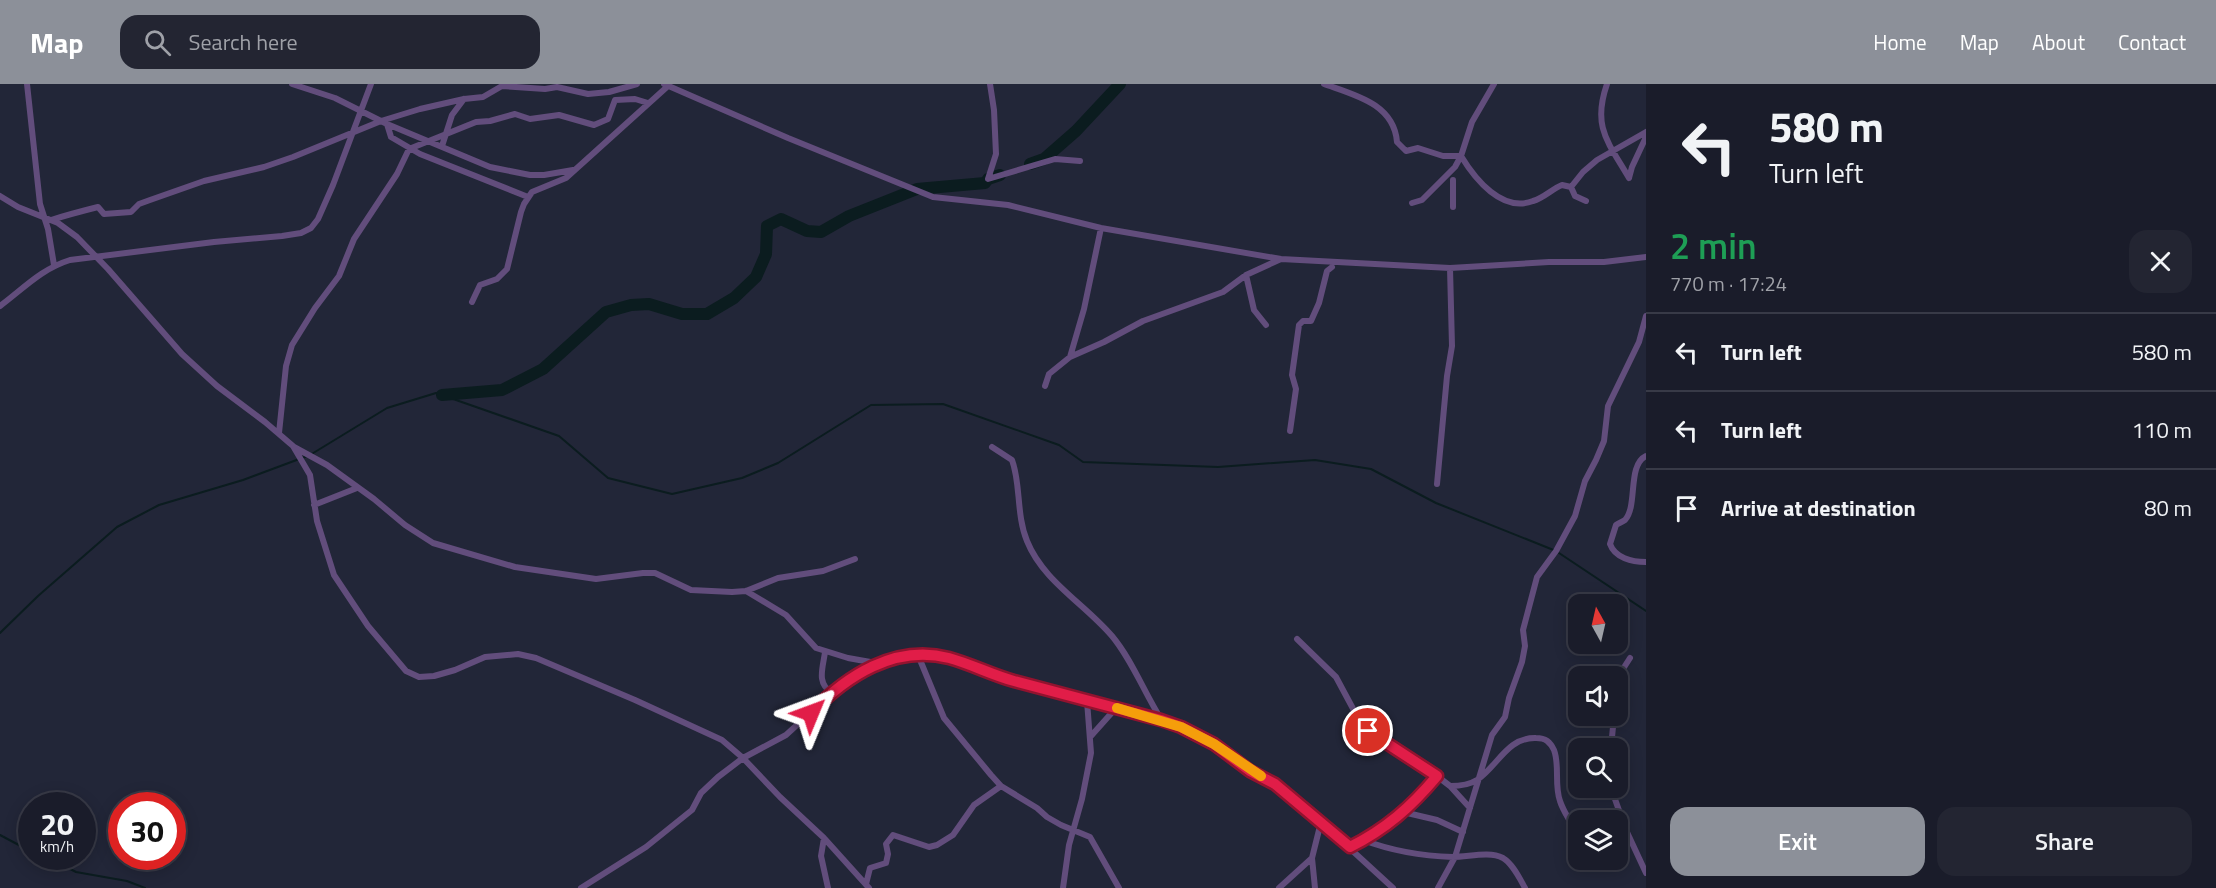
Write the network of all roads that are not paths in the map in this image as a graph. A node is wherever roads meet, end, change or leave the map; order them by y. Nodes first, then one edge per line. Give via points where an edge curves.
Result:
1 (27, 84) edge
2 (292, 84) edge
3 (371, 84) edge
4 (637, 84) edge
5 (990, 84) edge
6 (1324, 84) edge
7 (1494, 84) edge
8 (1607, 84) edge
9 (666, 85) edge
10 (464, 99) junction
11 (648, 104) junction
12 (363, 110) junction
13 (384, 123) junction
14 (353, 132) junction
15 (1646, 132) edge
16 (446, 135) junction
17 (1646, 137) edge
18 (428, 141) junction
19 (442, 146) junction
20 (409, 149) junction
21 (1613, 150) junction
22 (1461, 156) junction
23 (1080, 161) dead end
24 (574, 169) junction
25 (1453, 180) dead end
26 (1571, 188) junction
27 (528, 196) junction
28 (1, 198) edge
29 (1586, 201) dead end
30 (1412, 203) dead end
31 (1453, 207) dead end
32 (47, 218) junction
33 (1101, 228) junction
34 (96, 257) junction
35 (1646, 257) edge
36 (1281, 259) junction
37 (54, 265) junction
38 (1332, 267) dead end
39 (1450, 268) junction
40 (1246, 275) junction
41 (472, 302) dead end
42 (0, 306) edge
43 (1646, 316) edge
44 (1266, 325) dead end
45 (1070, 357) junction
46 (1045, 386) dead end
47 (1290, 431) dead end
48 (279, 433) junction
49 (293, 446) junction
50 (992, 447) dead end
51 (1646, 456) edge
52 (1437, 484) dead end
53 (357, 488) junction
54 (314, 505) junction
55 (855, 559) dead end
56 (1646, 562) edge
57 (746, 591) junction
58 (1297, 639) dead end
59 (825, 652) junction
60 (918, 655) junction
61 (1630, 658) dead end
62 (876, 663) junction
63 (1625, 666) edge
64 (832, 693) junction
65 (1087, 701) junction
66 (1116, 708) junction
67 (1161, 720) junction
68 (1091, 736) junction
69 (743, 758) junction
70 (1437, 776) junction
71 (1479, 778) junction
72 (1001, 786) junction
73 (1450, 786) junction
74 (1615, 798) edge
75 (1470, 808) junction
76 (1403, 812) junction
77 (1568, 818) edge
78 (1321, 822) junction
79 (1074, 830) junction
80 (1463, 832) junction
81 (824, 838) junction
82 (1363, 840) junction
83 (1350, 847) junction
84 (1455, 857) junction
85 (1312, 858) junction
86 (1646, 873) edge
87 (868, 886) edge
88 (581, 888) edge
89 (828, 888) edge
90 (1063, 888) edge
91 (1119, 888) edge
92 (1279, 888) edge
93 (1315, 888) edge
94 (1394, 888) edge
95 (1438, 888) edge
96 (1525, 888) edge

1 - 32 street via 40,204
2 - 12 street
3 - 12 street
4 - 10 street via 588,94 557,87 502,86 483,97
5 - 23 street via 996,154 988,179 1055,159
6 - 22 street via 1361,98 1389,116 1397,142 1407,150 1418,148 1443,156
7 - 22 street via 1472,122
8 - 21 street via 1600,114
9 - 11 street
9 - 33 street via 933,197 1008,205
10 - 13 street via 420,109
10 - 16 street via 452,115
11 - 16 street via 635,99 615,100 608,119 594,125 559,115 530,119 515,114 476,122
11 - 24 street
12 - 13 street
12 - 14 street
13 - 14 street
13 - 18 street
13 - 20 street via 391,137
14 - 32 street via 273,164 139,204 128,213 104,214 98,207
14 - 34 street via 311,228
15 - 21 street
16 - 18 street
16 - 19 street
17 - 21 street via 1629,178
18 - 19 street
18 - 20 street
19 - 24 street via 490,167 522,175
20 - 27 street
20 - 48 street via 354,239 339,276 292,345
21 - 26 street via 1588,166
22 - 26 street via 1475,178 1501,198 1515,203 1533,201 1562,185
22 - 30 street via 1451,172 1422,200
24 - 27 street via 566,178
25 - 31 street
26 - 29 street via 1575,196
27 - 41 street via 507,269 497,279 480,285
28 - 32 street
32 - 34 street via 76,237
32 - 37 street
33 - 36 street
33 - 45 street
34 - 37 street
34 - 48 street via 182,354
35 - 39 street
36 - 39 street
36 - 40 street
37 - 42 street
38 - 47 street via 1327,270 1311,321 1299,325
39 - 52 street via 1452,346
40 - 44 street via 1254,310
40 - 45 street via 1223,292 1143,321
43 - 71 street via 1639,342 1608,406 1604,441 1585,481 1575,516 1537,577 1523,630 1522,662 1505,717 1492,735
45 - 46 street via 1049,374
48 - 49 street
49 - 53 street
49 - 54 street via 310,475
50 - 67 street via 1012,460 1020,519 1039,562 1117,643
51 - 56 street via 1637,467 1625,520 1616,525 1610,544 1620,556
53 - 54 street
53 - 57 street via 433,543 515,567 596,579 655,573 691,590
54 - 69 street via 334,574 368,626 405,671 419,677 434,676 501,654 536,658 722,740
55 - 57 street via 823,571 778,578
57 - 59 street via 786,615 809,643
58 - 70 street via 1336,677 1368,731
59 - 62 street
59 - 64 street via 822,682
60 - 62 street
60 - 65 street via 948,658
60 - 72 street via 944,718
61 - 63 street
62 - 64 street
64 - 69 street via 786,735
65 - 66 street
65 - 68 street
66 - 67 street
66 - 68 street
67 - 78 street via 1214,744 1275,784
68 - 79 street
69 - 81 street
69 - 88 street via 707,786 686,815 618,867
70 - 73 street
70 - 76 street
71 - 73 street via 1470,784
71 - 75 street
71 - 77 street via 1512,745 1535,737 1545,739 1555,753 1557,788
72 - 79 street
72 - 87 street via 974,805 952,836 938,845 929,847 896,834 891,836 886,844 886,863 870,868
73 - 75 street
74 - 86 street
75 - 80 street
76 - 80 street via 1437,820
76 - 82 street
78 - 83 street
78 - 85 street
79 - 90 street
79 - 91 street via 1090,837
80 - 84 street
81 - 87 street
81 - 89 street via 821,856
82 - 83 street
82 - 84 street via 1405,853
83 - 94 street
84 - 95 street
84 - 96 street via 1505,859
85 - 92 street
85 - 93 street

